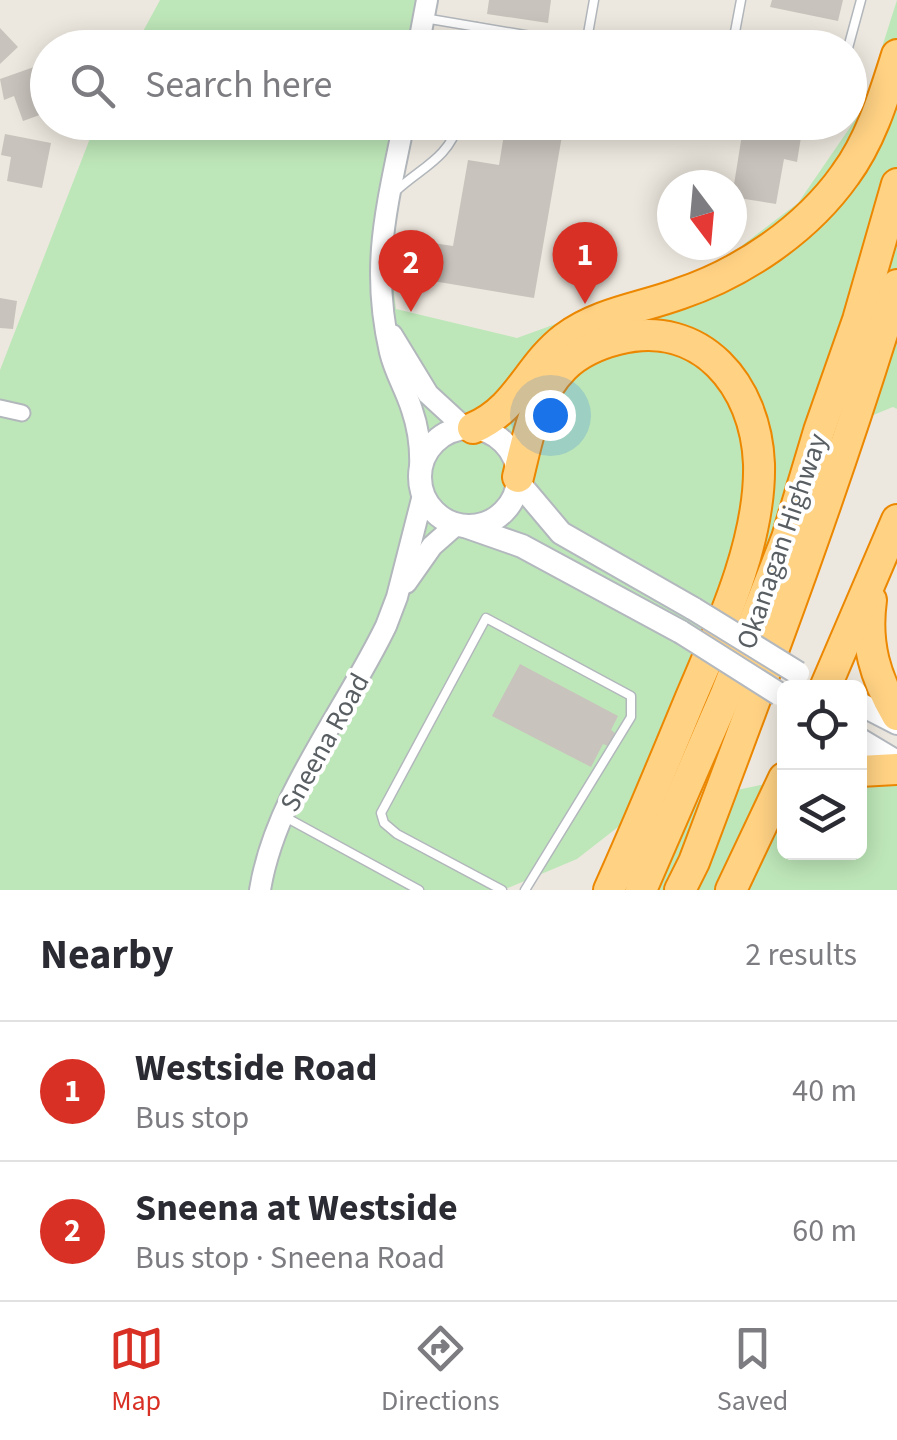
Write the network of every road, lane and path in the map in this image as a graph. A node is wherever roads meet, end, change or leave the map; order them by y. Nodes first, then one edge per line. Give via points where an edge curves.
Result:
1 (594, 0) edge
2 (741, 0) edge
3 (860, 0) edge
4 (426, 9) edge
5 (476, 27) junction
6 (475, 30) edge
7 (494, 30) edge
8 (589, 30) edge
9 (735, 30) edge
10 (852, 30) edge
11 (897, 56) edge
12 (867, 135) edge
13 (401, 140) edge
14 (453, 140) edge
15 (864, 140) edge
16 (897, 184) edge
17 (390, 196) junction
18 (897, 285) edge
19 (385, 325) junction
20 (0, 408) edge
21 (22, 413) dead end
22 (469, 428) junction
23 (518, 479) junction
24 (422, 483) junction
25 (897, 520) edge
26 (459, 525) junction
27 (876, 572) junction
28 (398, 598) junction
29 (814, 680) edge
30 (821, 680) edge
31 (777, 692) edge
32 (867, 708) edge
33 (897, 715) edge
34 (897, 723) edge
35 (867, 745) edge
36 (897, 766) edge
37 (867, 770) edge
38 (777, 801) edge
39 (282, 816) junction
40 (260, 890) edge
41 (419, 890) edge
42 (502, 890) edge
43 (525, 890) edge
44 (609, 890) edge
45 (641, 890) edge
46 (680, 890) edge
47 (731, 890) edge

1 - 8 lane
2 - 9 lane
3 - 10 lane
4 - 5 lane
5 - 6 lane
5 - 7 lane
11 - 12 highway
13 - 17 street, Sneena Road
14 - 17 lane
15 - 22 highway via 847,174 818,207 732,273 593,321 565,338 504,410
16 - 45 highway, Okanagan Highway via 788,538
17 - 19 street, Sneena Road via 378,264
18 - 46 highway, Okanagan Highway via 807,564
19 - 22 street, Sneena Road via 428,394
19 - 24 street, Sneena Road via 412,408
20 - 21 street
22 - 23 main road via 502,440
22 - 24 main road via 435,442 425,455
23 - 26 main road via 505,510 477,525
23 - 29 main road, bridge via 560,533
23 - 44 highway via 532,419 557,376 586,351 629,336 681,340 714,358 731,376 754,428 757,491 727,613
24 - 26 main road via 436,514
24 - 28 street, Sneena Road
25 - 27 highway
26 - 28 street, Sneena Road via 432,546
26 - 31 main road, bridge via 522,546
27 - 30 highway
27 - 33 highway via 869,649
28 - 39 street, Sneena Road
32 - 34 main road
35 - 36 main road
36 - 37 highway
38 - 47 highway
39 - 40 street, Sneena Road
39 - 41 lane
42 - 43 lane via 397,834 381,813 486,618 631,696 631,717

